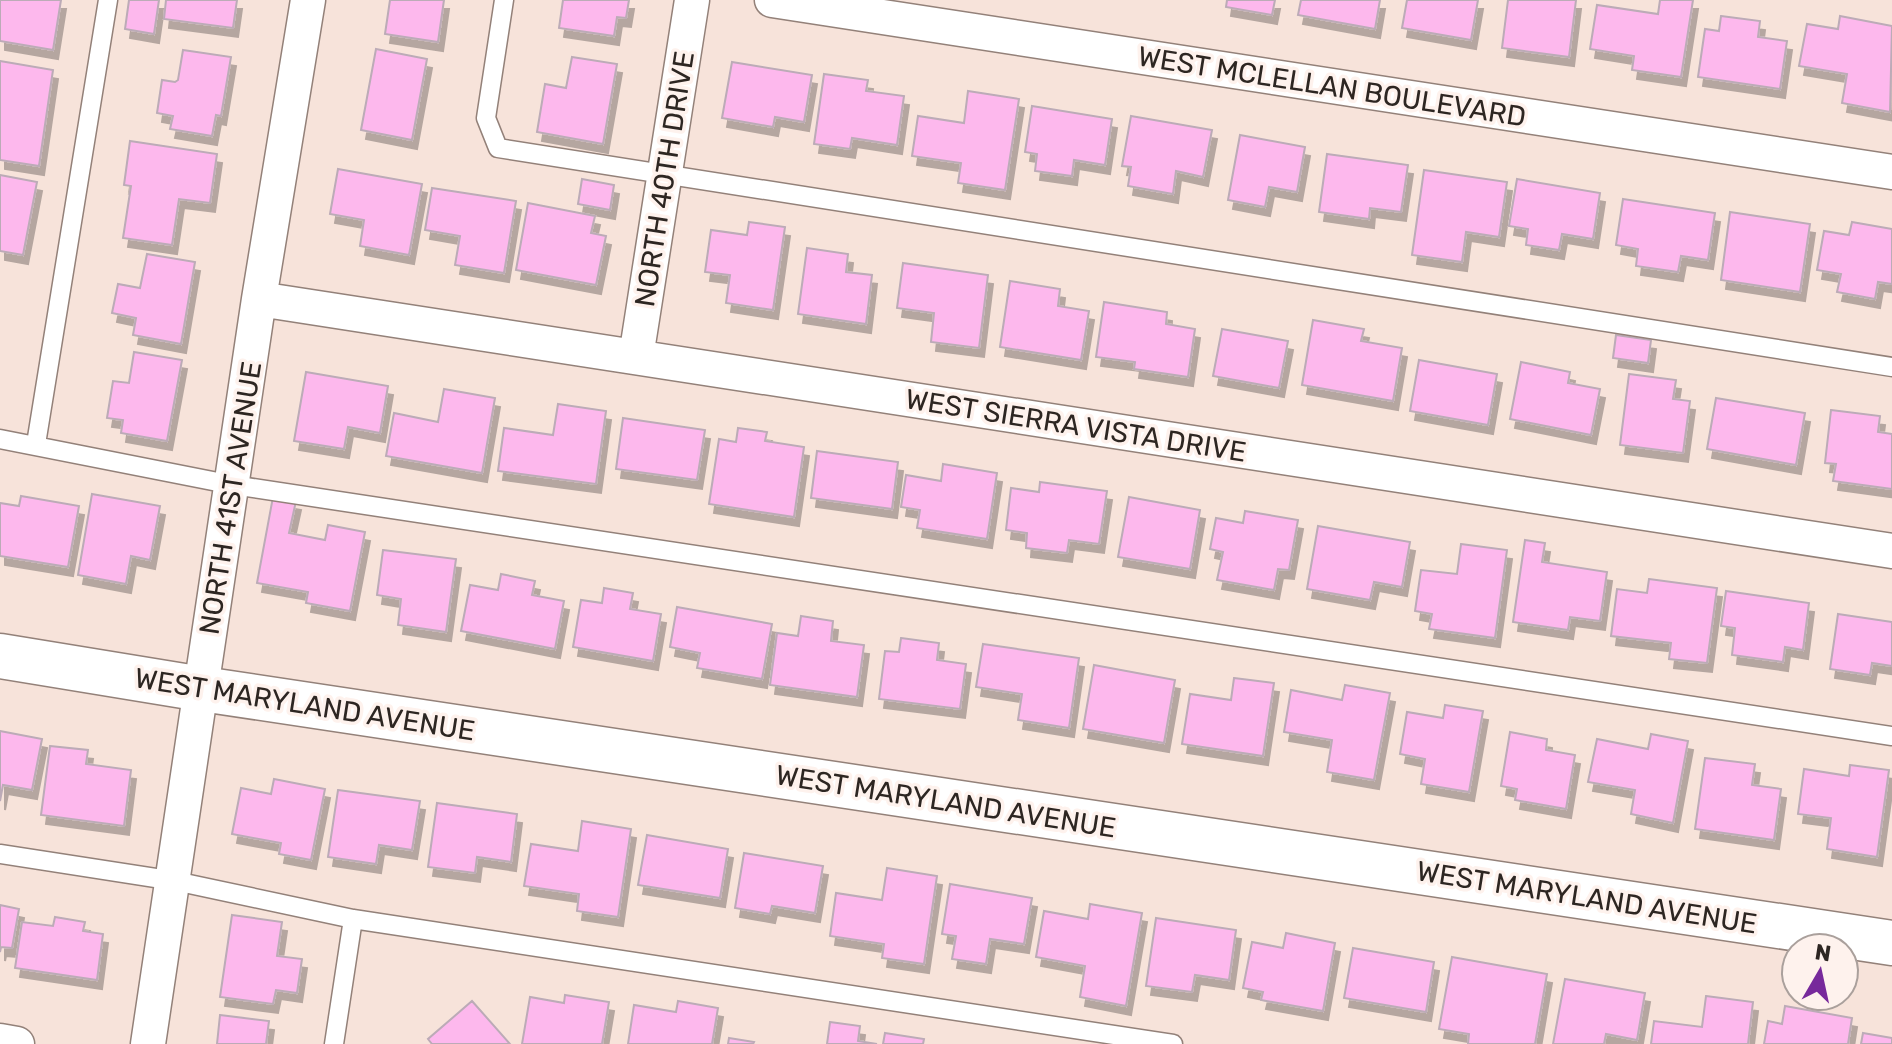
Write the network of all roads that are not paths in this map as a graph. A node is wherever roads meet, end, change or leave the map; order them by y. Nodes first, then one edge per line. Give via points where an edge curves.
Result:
1 (108, 0) edge
2 (308, 0) edge
3 (504, 0) edge
4 (692, 0) edge
5 (772, 0) edge
6 (1892, 172) edge
7 (664, 174) junction
8 (259, 299) junction
9 (636, 357) junction
10 (1892, 367) edge
11 (0, 439) edge
12 (36, 444) junction
13 (233, 485) junction
14 (1892, 551) edge
15 (0, 656) edge
16 (202, 689) junction
17 (1892, 736) edge
18 (0, 854) edge
19 (175, 881) junction
20 (353, 919) junction
21 (1892, 943) edge
22 (0, 1041) edge
23 (17, 1044) edge
24 (148, 1044) edge
25 (334, 1044) edge
26 (1173, 1044) edge

1 - 12 lane
2 - 8 street, NORTH 41ST AVENUE
3 - 7 lane via 486,118 498,148
4 - 7 street, NORTH 40TH DRIVE
5 - 6 street, WEST MCLELLAN BOULEVARD
7 - 9 street, NORTH 40TH DRIVE
7 - 10 lane
8 - 9 street, WEST SIERRA VISTA DRIVE
8 - 13 street, NORTH 41ST AVENUE
9 - 14 street, WEST SIERRA VISTA DRIVE
11 - 12 lane
12 - 13 lane
13 - 16 street, NORTH 41ST AVENUE
13 - 17 lane
15 - 16 street, WEST MARYLAND AVENUE
16 - 19 street, NORTH 41ST AVENUE
16 - 21 street, WEST MARYLAND AVENUE
18 - 19 lane
19 - 20 lane
19 - 24 street, NORTH 41ST AVENUE
20 - 25 lane
20 - 26 lane
22 - 23 street

